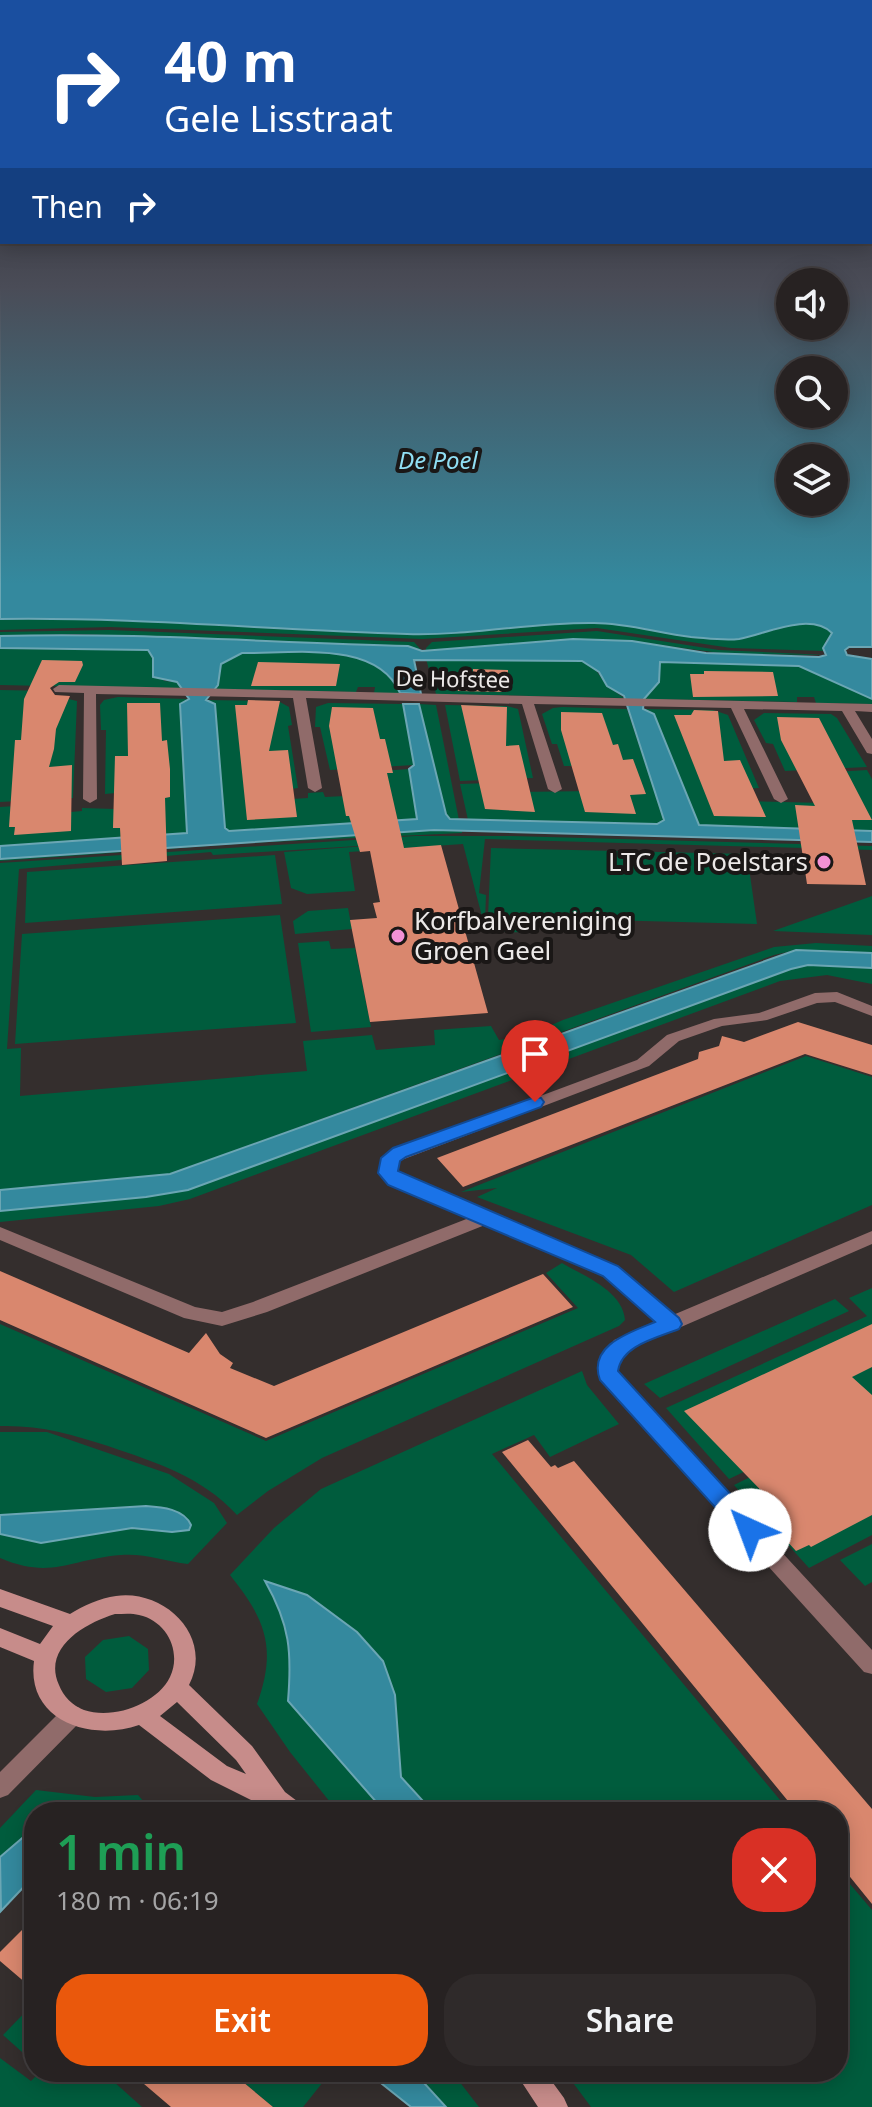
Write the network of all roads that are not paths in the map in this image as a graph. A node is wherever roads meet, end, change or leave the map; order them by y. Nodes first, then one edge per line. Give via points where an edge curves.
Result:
1 (59, 689) dead end
2 (90, 691) junction
3 (299, 695) junction
4 (527, 700) junction
5 (735, 704) junction
6 (846, 707) junction
7 (872, 708) edge
8 (872, 750) edge
9 (315, 788) dead end
10 (555, 789) dead end
11 (90, 799) dead end
12 (781, 799) dead end
13 (872, 1011) edge
14 (483, 1219) junction
15 (0, 1233) edge
16 (872, 1237) edge
17 (671, 1324) junction
18 (0, 1598) edge
19 (69, 1623) junction
20 (0, 1637) edge
21 (46, 1656) junction
22 (872, 1665) edge
23 (176, 1687) junction
24 (72, 1715) junction
25 (142, 1715) junction
26 (0, 1788) edge
27 (277, 1802) edge
28 (282, 1802) edge
29 (536, 2082) edge
30 (555, 2107) edge

1 - 2 street, De Hofstee
2 - 3 street, De Hofstee
2 - 11 street
3 - 4 street, De Hofstee
3 - 9 street
4 - 5 street, De Hofstee
4 - 10 street
5 - 6 street, De Hofstee
5 - 12 street
6 - 7 street, De Hofstee
6 - 8 street
13 - 14 street via 850,1000 822,997 761,1017 714,1024 673,1038 643,1063 391,1158 388,1173 395,1180
14 - 15 street via 222,1319 191,1313
14 - 17 street via 610,1271
16 - 17 street
17 - 22 street via 621,1345 609,1361 611,1380
18 - 19 main road
19 - 21 main road
19 - 23 main road via 91,1610 115,1605 161,1614 186,1646 186,1667
20 - 21 main road
21 - 24 main road via 44,1679 53,1700
23 - 25 main road
23 - 28 main road via 244,1753
24 - 25 main road via 94,1722
24 - 26 street
25 - 27 main road via 219,1773
29 - 30 main road

